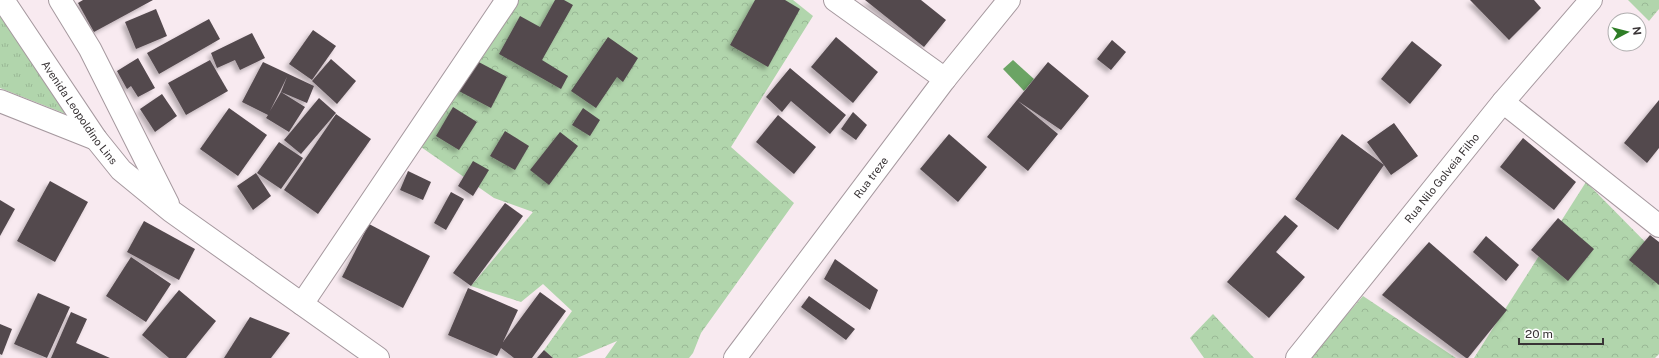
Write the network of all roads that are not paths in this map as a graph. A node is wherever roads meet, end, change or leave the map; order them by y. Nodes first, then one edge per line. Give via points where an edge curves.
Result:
1 (3, 0) edge
2 (60, 0) edge
3 (507, 0) edge
4 (835, 0) edge
5 (1009, 0) edge
6 (1590, 0) edge
7 (945, 79) junction
8 (0, 101) edge
9 (1503, 102) junction
10 (96, 139) junction
11 (171, 211) junction
12 (1659, 226) edge
13 (302, 304) junction
14 (378, 358) edge
15 (735, 358) edge
16 (1297, 358) edge

1 - 10 street, Avenida Leopoldino Lins
2 - 11 street, Avenida Leopoldino Lins via 90,49
3 - 13 street
4 - 7 street
5 - 7 street, Rua treze
6 - 9 street, Rua Nilo Golveia Filho
7 - 15 street, Rua treze
8 - 10 street
9 - 12 street
9 - 16 street, Rua Nilo Golveia Filho
10 - 11 street, Avenida Leopoldino Lins via 121,170
11 - 13 street, Avenida Leopoldino Lins
13 - 14 street, Avenida Leopoldino Lins

